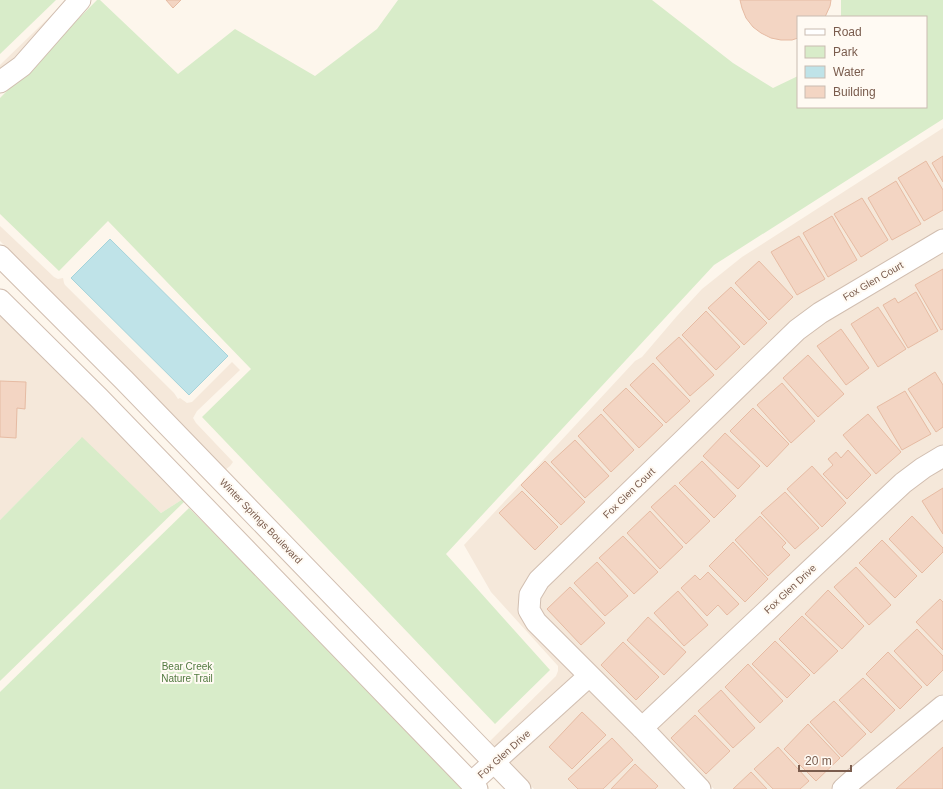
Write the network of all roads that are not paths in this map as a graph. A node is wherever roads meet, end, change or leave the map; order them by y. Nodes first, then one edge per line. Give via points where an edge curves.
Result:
1 (80, 0) edge
2 (0, 82) edge
3 (943, 240) edge
4 (0, 256) edge
5 (0, 300) edge
6 (943, 456) edge
7 (589, 676) junction
8 (943, 706) edge
9 (642, 728) junction
10 (494, 763) junction
11 (474, 786) edge
12 (520, 789) edge
13 (700, 789) edge
14 (844, 789) edge

1 - 2 street via 22,66
3 - 7 street, Fox Glen Court via 796,330 539,580 530,595 529,610 536,622
4 - 10 street, Winter Springs Boulevard via 124,380
5 - 11 street via 99,398
6 - 9 street, Fox Glen Drive via 903,483
7 - 9 street, Fox Glen Court
7 - 10 street, Fox Glen Drive
8 - 14 street
9 - 13 street, Fox Glen Court
10 - 11 street, Fox Glen Drive
10 - 12 street, Winter Springs Boulevard

